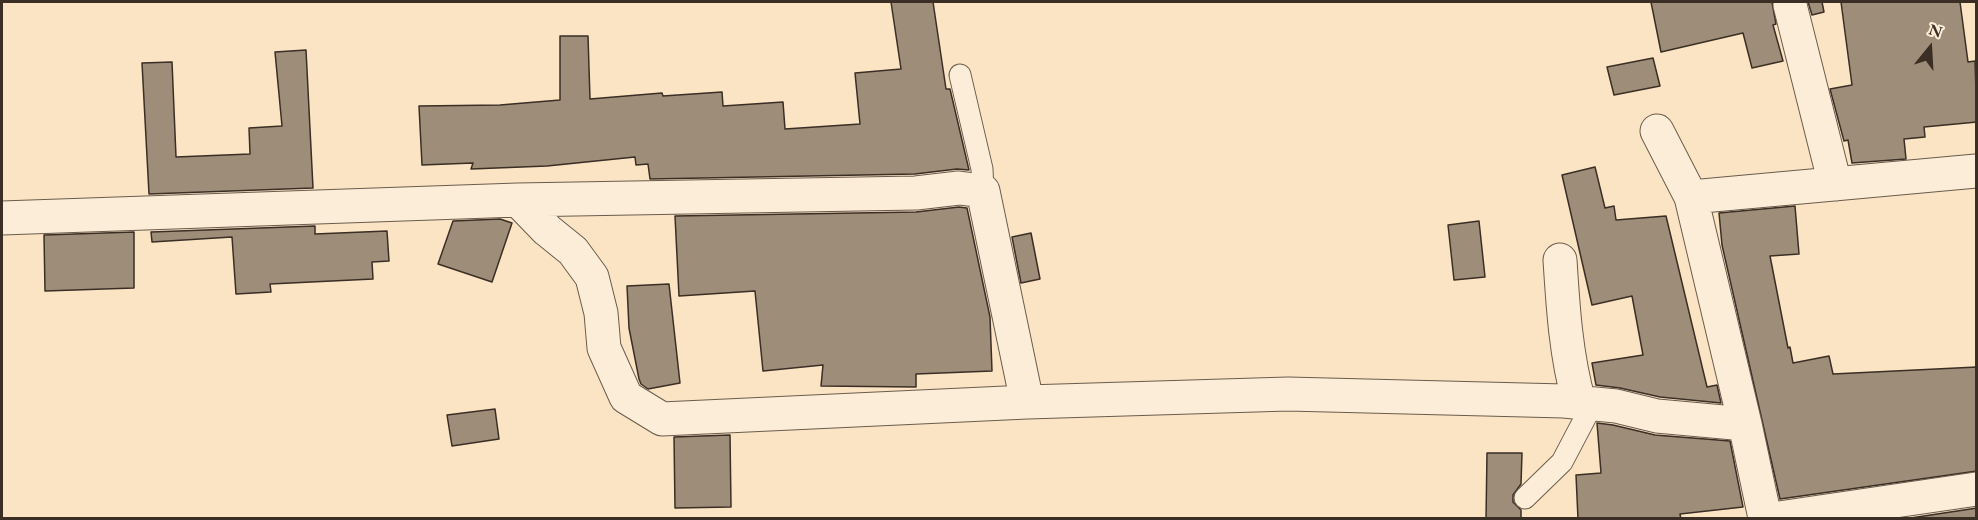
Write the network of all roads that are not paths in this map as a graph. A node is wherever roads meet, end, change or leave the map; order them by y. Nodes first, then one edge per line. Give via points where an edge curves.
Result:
1 (1790, 5) dead end
2 (960, 75) dead end
3 (1657, 131) dead end
4 (1977, 171) edge
5 (1835, 184) junction
6 (983, 191) junction
7 (1691, 197) junction
8 (518, 200) junction
9 (2, 218) edge
10 (1560, 260) dead end
11 (1027, 402) junction
12 (1586, 403) junction
13 (1745, 424) junction
14 (1977, 489) edge
15 (1525, 498) dead end
16 (1765, 519) edge
17 (1779, 519) edge

1 - 5 street
2 - 6 lane
3 - 7 street
4 - 5 street
5 - 7 street
6 - 8 street via 959,188 916,193
6 - 11 street
7 - 13 street
8 - 9 street
8 - 11 street via 573,251 592,277 604,348 626,397 662,419
10 - 12 street via 1563,317 1573,379
11 - 12 street via 1288,394
12 - 13 street via 1657,416
12 - 15 lane via 1562,462
13 - 16 street
14 - 17 street

